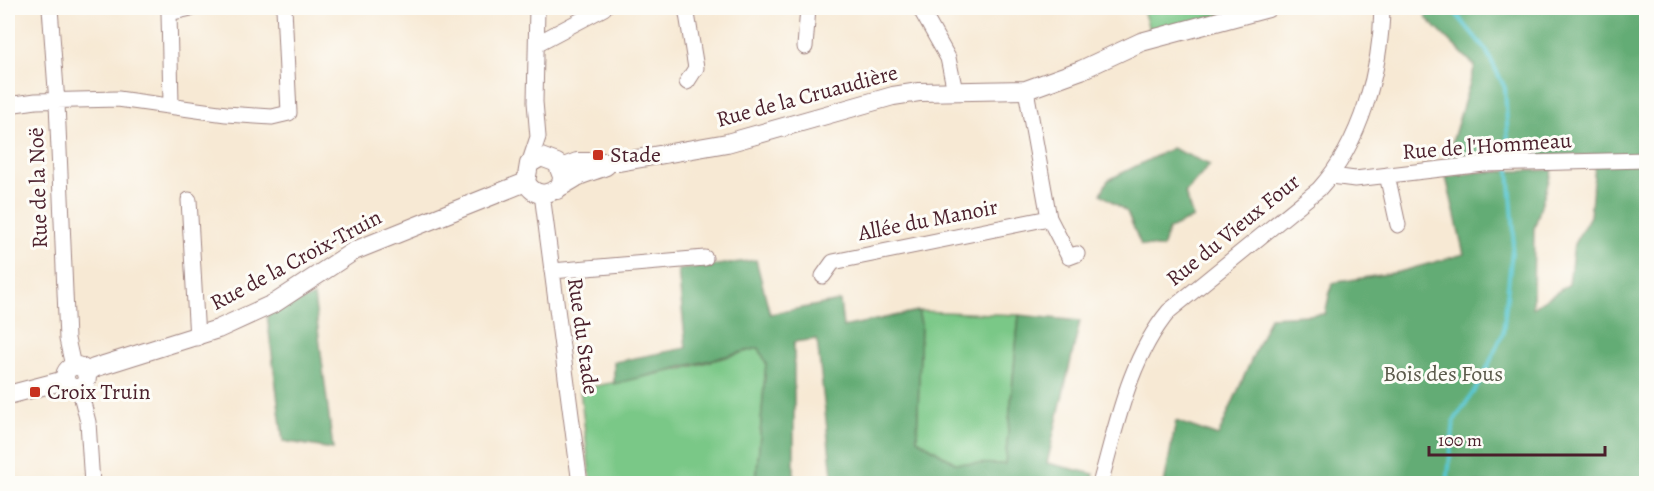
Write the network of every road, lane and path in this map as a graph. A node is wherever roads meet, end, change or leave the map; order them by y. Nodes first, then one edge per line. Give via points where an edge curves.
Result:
1 (50, 8) edge
2 (191, 8) edge
3 (284, 8) edge
4 (537, 8) edge
5 (604, 8) edge
6 (686, 8) edge
7 (808, 8) edge
8 (920, 8) edge
9 (1269, 8) edge
10 (1382, 8) edge
11 (538, 42) junction
12 (805, 47) dead end
13 (687, 82) dead end
14 (1026, 90) junction
15 (955, 91) junction
16 (57, 103) junction
17 (171, 104) junction
18 (8, 105) edge
19 (538, 137) junction
20 (1647, 160) edge
21 (620, 162) junction
22 (554, 163) junction
23 (528, 173) junction
24 (1387, 175) junction
25 (1332, 176) junction
26 (549, 192) junction
27 (189, 200) dead end
28 (1049, 218) junction
29 (1398, 225) dead end
30 (1077, 254) dead end
31 (705, 258) dead end
32 (552, 271) junction
33 (823, 276) dead end
34 (197, 338) junction
35 (76, 377) junction
36 (8, 395) edge
37 (92, 483) edge
38 (580, 483) edge
39 (1100, 483) edge

1 - 16 street, Rue de la Noë
2 - 17 street via 169,13
3 - 17 street via 289,113 272,117 226,114
4 - 11 street
5 - 11 street
6 - 13 street via 696,68
7 - 12 street
8 - 15 street via 948,58
9 - 14 main road, Rue de la Cruaudière via 1141,42
10 - 25 street, Rue du Vieux Four via 1376,67 1357,126
11 - 19 street
14 - 15 main road, Rue de la Cruaudière
14 - 28 street
15 - 21 main road, Rue de la Cruaudière via 892,96 727,143
16 - 17 street via 118,99
16 - 18 street
16 - 35 street, Rue de la Noë via 67,339
19 - 22 street
19 - 23 street
20 - 24 street, Rue de l'Hommeau via 1484,164
21 - 22 main road, Rue de la Cruaudière
21 - 26 main road via 581,175
22 - 23 main road via 535,159
22 - 26 main road via 563,178
23 - 26 main road via 534,192
23 - 34 main road, Rue de la Croix-Truin via 363,247 275,303
24 - 25 street, Rue de l'Hommeau via 1355,179
24 - 29 street
25 - 39 street, Rue du Vieux Four via 1169,311 1154,330 1127,391
26 - 32 street, Rue du Stade
27 - 34 street
28 - 30 street via 1069,257
28 - 33 street, Allée du Manoir via 833,262
31 - 32 street
32 - 38 street, Rue du Stade
34 - 35 main road, Rue de la Croix-Truin via 94,368
35 - 36 main road, Rue de la Croix-Truin
35 - 37 street, Rue de la Noë via 88,422

